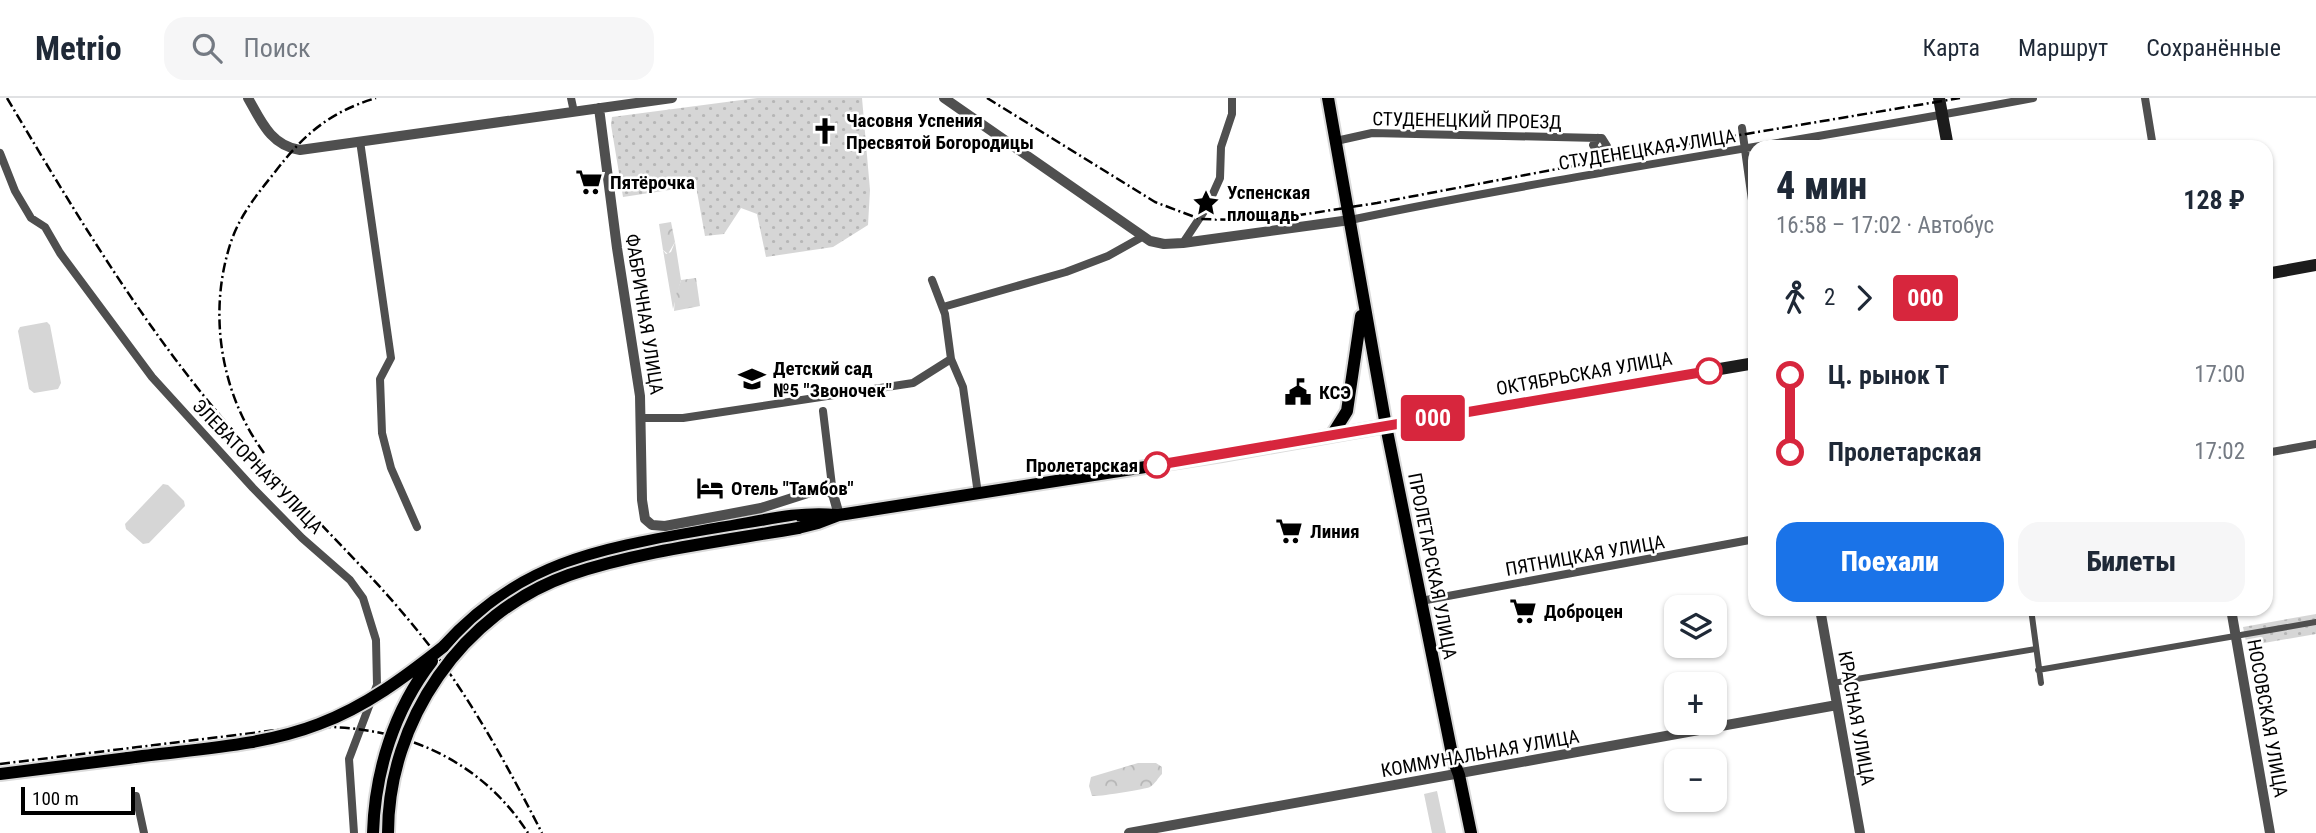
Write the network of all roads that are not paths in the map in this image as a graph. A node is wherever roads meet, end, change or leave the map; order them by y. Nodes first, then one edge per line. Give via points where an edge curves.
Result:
1 (248, 98) edge
2 (571, 98) edge
3 (672, 98) edge
4 (944, 98) edge
5 (1232, 98) edge
6 (1328, 98) edge
7 (1939, 98) edge
8 (2033, 98) edge
9 (2145, 98) edge
10 (599, 108) junction
11 (574, 112) junction
12 (1942, 115) junction
13 (1742, 128) dead end
14 (1598, 138) dead end
15 (1796, 140) edge
16 (1947, 140) edge
17 (2152, 140) edge
18 (360, 141) junction
19 (1336, 141) junction
20 (1748, 148) edge
21 (1744, 149) junction
22 (0, 153) edge
23 (1748, 176) edge
24 (1350, 220) junction
25 (1142, 237) junction
26 (1183, 243) junction
27 (2316, 265) edge
28 (2273, 273) edge
29 (932, 280) dead end
30 (1363, 306) junction
31 (943, 307) junction
32 (951, 359) junction
33 (1748, 364) edge
34 (823, 411) dead end
35 (641, 418) junction
36 (1386, 426) junction
37 (1332, 436) junction
38 (2316, 444) edge
39 (2273, 452) edge
40 (833, 494) junction
41 (978, 494) junction
42 (839, 515) junction
43 (797, 522) junction
44 (417, 527) dead end
45 (1748, 540) edge
46 (1421, 601) junction
47 (1821, 616) edge
48 (2032, 616) edge
49 (2232, 616) edge
50 (2316, 622) edge
51 (2236, 636) junction
52 (443, 647) junction
53 (2035, 649) junction
54 (2038, 670) junction
55 (1833, 682) junction
56 (2040, 682) dead end
57 (1838, 705) junction
58 (0, 774) edge
59 (1459, 775) junction
60 (136, 796) dead end
61 (144, 833) edge
62 (354, 833) edge
63 (373, 833) edge
64 (388, 833) edge
65 (1129, 833) edge
66 (1471, 833) edge
67 (1860, 833) edge
68 (2270, 833) edge

1 - 18 street via 267,130 283,145 303,149
2 - 11 street
3 - 10 street
4 - 25 street
5 - 26 street via 1232,114 1221,147 1220,178
6 - 19 main road, ПРОЛЕТАРСКАЯ УЛИЦА
7 - 12 main road
8 - 12 street, СТУДЕНЕЦКАЯ УЛИЦА
9 - 17 street
10 - 11 street
10 - 35 street, ФАБРИЧНАЯ УЛИЦА
11 - 18 street
12 - 15 street, СТУДЕНЕЦКАЯ УЛИЦА
12 - 16 main road
13 - 21 street
14 - 19 street, СТУДЕНЕЦКИЙ ПРОЕЗД via 1372,133
18 - 44 street via 391,358 380,379 382,433 391,468
19 - 24 main road, ПРОЛЕТАРСКАЯ УЛИЦА
20 - 21 street, СТУДЕНЕЦКАЯ УЛИЦА
21 - 23 street
21 - 24 street, СТУДЕНЕЦКАЯ УЛИЦА
22 - 62 street, ЭЛЕВАТОРНАЯ УЛИЦА via 32,218 45,227 152,377 253,488 350,580 363,598 376,640 377,685 349,759
24 - 26 street
24 - 30 main road, ПРОЛЕТАРСКАЯ УЛИЦА
25 - 26 street via 1164,244
25 - 31 street via 1066,272
27 - 28 main road
29 - 31 street
30 - 36 main road, ПРОЛЕТАРСКАЯ УЛИЦА
30 - 37 main road via 1347,411
31 - 32 street
32 - 35 street via 913,383 683,418
32 - 41 street via 963,387
33 - 36 main road, ОКТЯБРЬСКАЯ УЛИЦА
34 - 40 street
35 - 40 street, ФАБРИЧНАЯ УЛИЦА via 643,513 657,527 761,508 819,490
36 - 37 main road, ОКТЯБРЬСКАЯ УЛИЦА
36 - 46 main road, ПРОЛЕТАРСКАЯ УЛИЦА
37 - 41 main road, ОКТЯБРЬСКАЯ УЛИЦА
38 - 39 street
40 - 42 street
41 - 42 main road, ОКТЯБРЬСКАЯ УЛИЦА
42 - 43 main road, ОКТЯБРЬСКАЯ УЛИЦА via 818,523
43 - 52 main road via 609,548 566,561 491,602
43 - 64 main road, bridge via 597,567 553,582 507,608 451,659 424,699 400,752
45 - 46 street, ПЯТНИЦКАЯ УЛИЦА
46 - 59 main road, ПРОЛЕТАРСКАЯ УЛИЦА
47 - 55 street, КРАСНАЯ УЛИЦА
48 - 53 street
49 - 51 street, НОСОВСКАЯ УЛИЦА
50 - 51 street
51 - 54 street
51 - 68 street, НОСОВСКАЯ УЛИЦА
52 - 58 main road, bridge via 357,706 304,729 244,742
52 - 63 main road, bridge via 414,688 392,734 379,780
53 - 54 street
53 - 55 street
54 - 56 street
55 - 57 street, КРАСНАЯ УЛИЦА
57 - 59 street, КОММУНАЛЬНАЯ УЛИЦА
57 - 67 street, КРАСНАЯ УЛИЦА
59 - 65 street, КОММУНАЛЬНАЯ УЛИЦА
59 - 66 main road, ПРОЛЕТАРСКАЯ УЛИЦА
60 - 61 street

